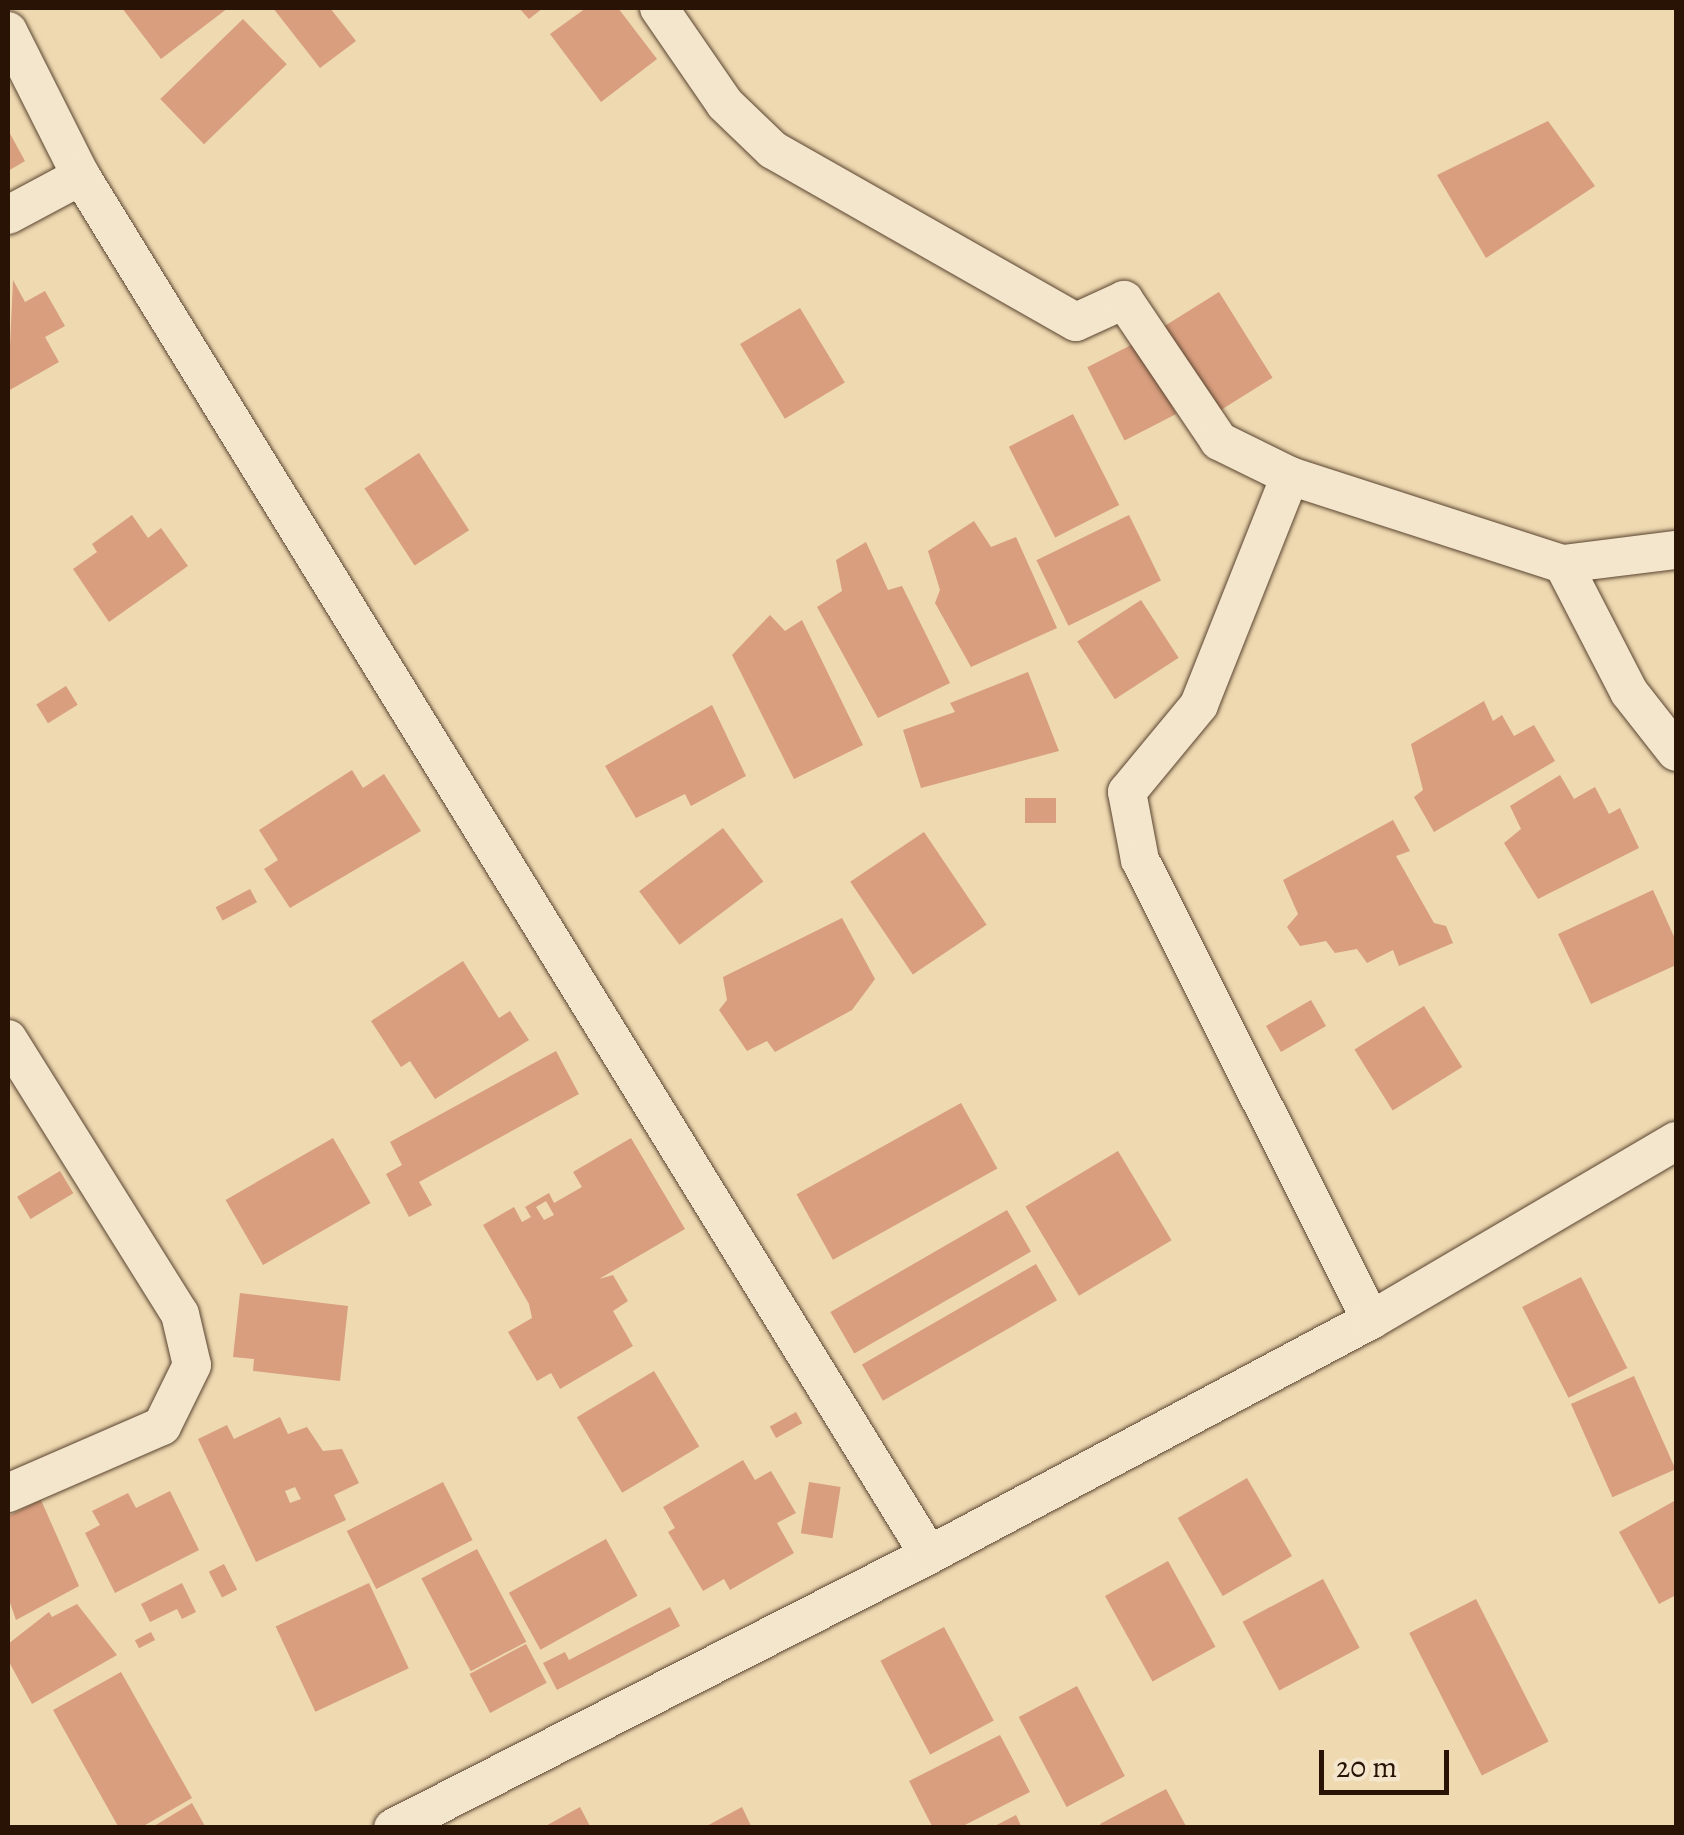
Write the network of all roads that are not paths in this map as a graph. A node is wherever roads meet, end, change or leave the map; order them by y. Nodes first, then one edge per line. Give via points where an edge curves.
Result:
1 (659, 8) edge
2 (8, 31) edge
3 (81, 176) junction
4 (8, 215) edge
5 (1290, 476) junction
6 (1676, 550) edge
7 (1563, 564) junction
8 (1676, 752) edge
9 (8, 1040) edge
10 (1676, 1141) edge
11 (1371, 1320) junction
12 (8, 1493) edge
13 (929, 1555) junction
14 (393, 1828) edge

1 - 5 street via 724,104 773,150 1076,322 1124,300 1219,442
2 - 3 street
3 - 4 street
3 - 13 street
5 - 7 street
5 - 11 street via 1199,705 1126,792 1140,860
6 - 7 street
7 - 8 street via 1629,692
9 - 12 street via 180,1314 192,1365 162,1426
10 - 11 street
11 - 13 street
13 - 14 street

